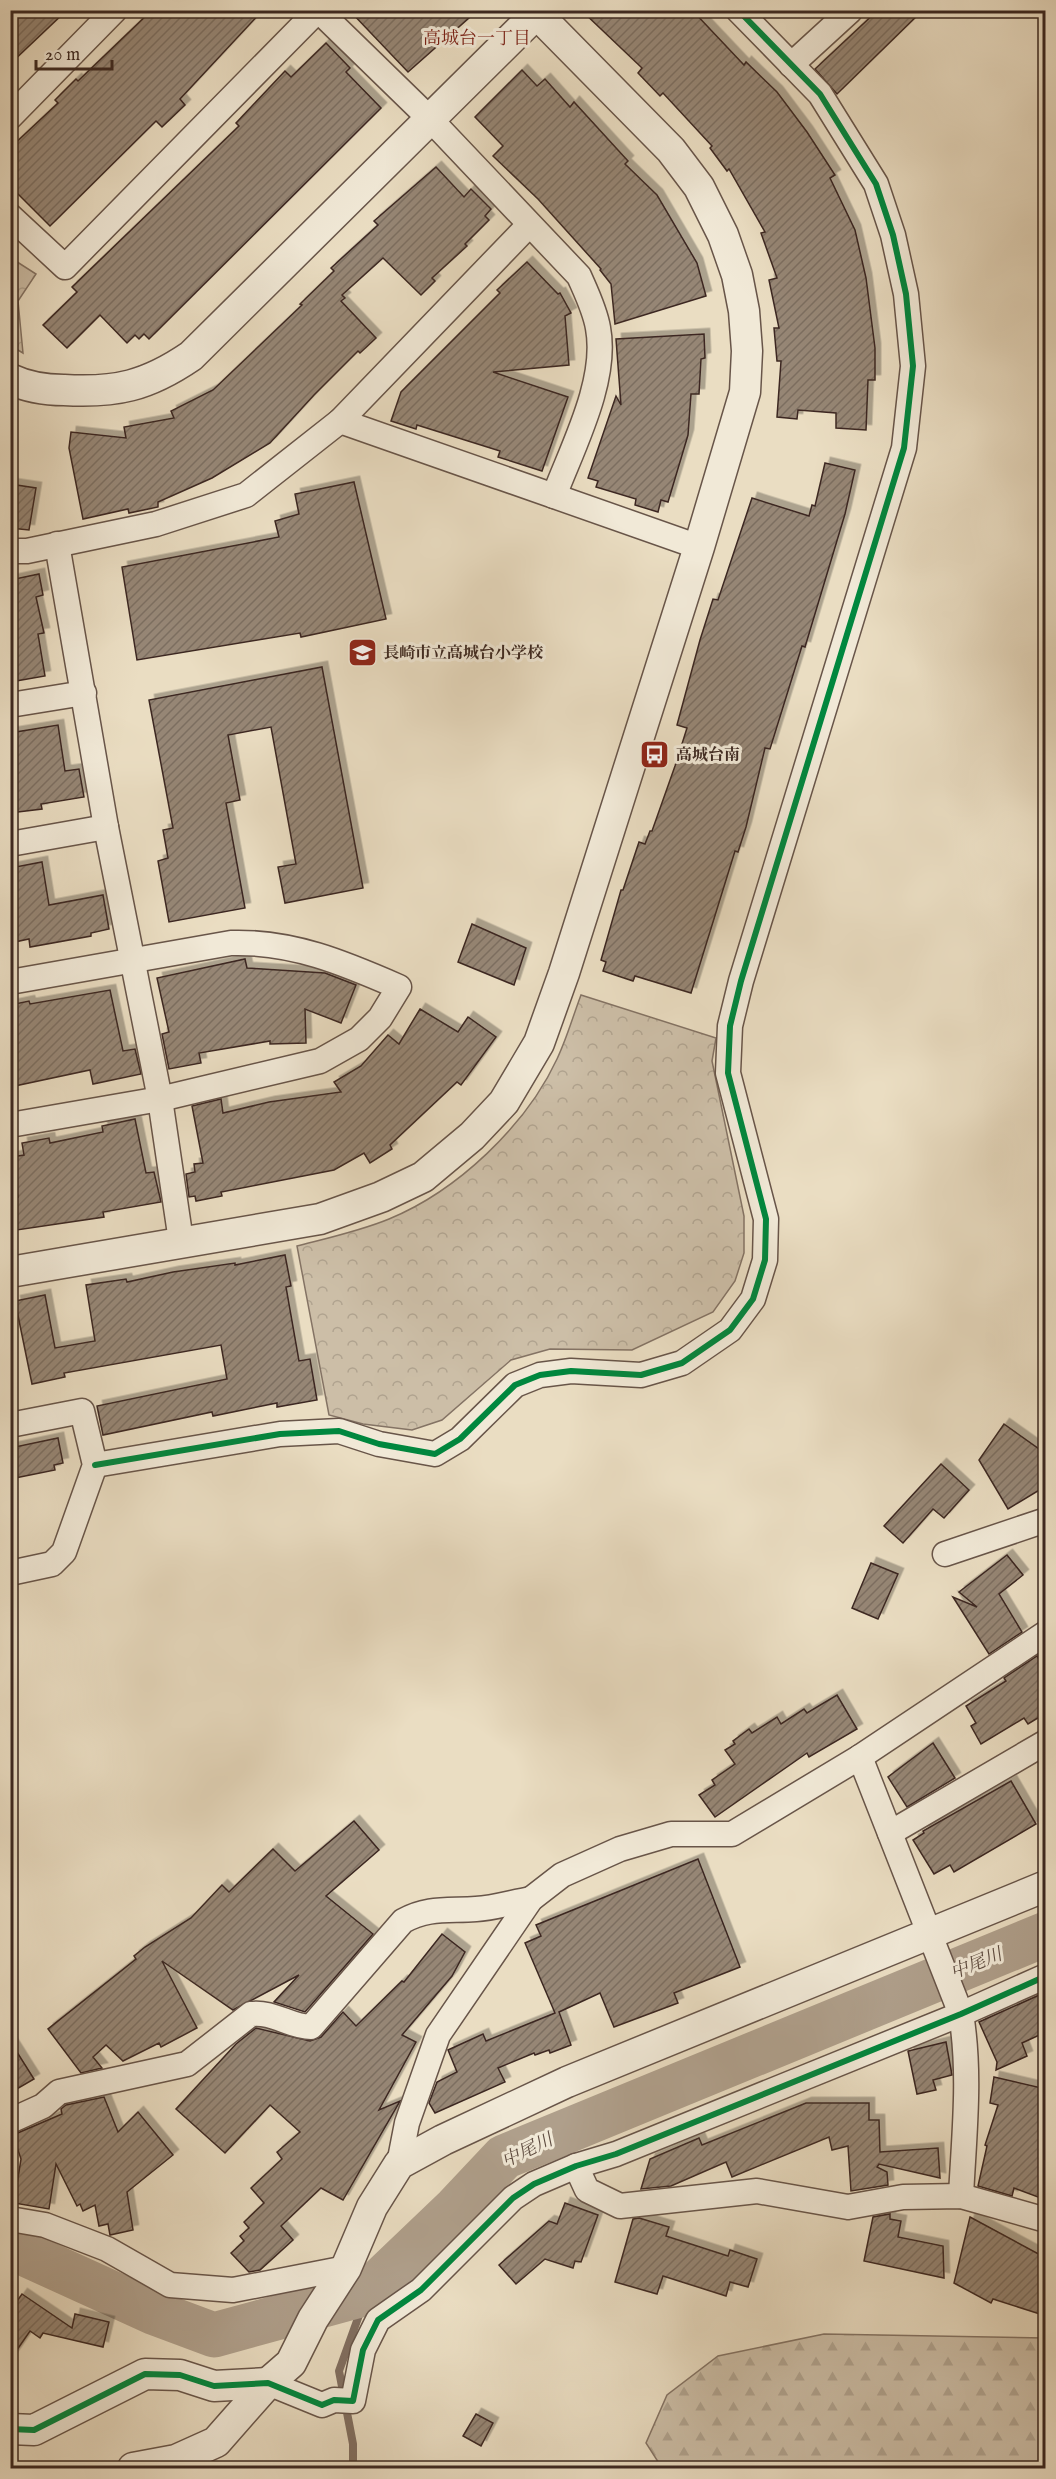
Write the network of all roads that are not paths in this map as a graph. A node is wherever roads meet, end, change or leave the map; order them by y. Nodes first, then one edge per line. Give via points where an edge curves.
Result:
1 (115, 10) edge
2 (318, 10) edge
3 (738, 10) edge
4 (850, 11) edge
5 (535, 12) edge
6 (791, 65) junction
7 (10, 117) edge
8 (431, 120) junction
9 (10, 216) edge
10 (530, 225) junction
11 (10, 379) edge
12 (339, 421) junction
13 (554, 496) junction
14 (57, 544) junction
15 (699, 547) junction
16 (10, 551) edge
17 (84, 693) junction
18 (10, 705) edge
19 (106, 827) junction
20 (10, 844) edge
21 (133, 962) junction
22 (10, 982) edge
23 (160, 1099) junction
24 (10, 1125) edge
25 (181, 1241) junction
26 (10, 1272) edge
27 (10, 1425) edge
28 (95, 1465) junction
29 (1046, 1520) edge
30 (945, 1554) dead end
31 (10, 1573) edge
32 (1046, 1633) edge
33 (1046, 1742) edge
34 (860, 1757) junction
35 (890, 1833) junction
36 (1046, 1886) edge
37 (531, 1899) junction
38 (932, 1940) junction
39 (1046, 1976) edge
40 (961, 2014) junction
41 (10, 2121) edge
42 (399, 2164) junction
43 (576, 2166) junction
44 (961, 2196) junction
45 (10, 2219) edge
46 (1046, 2220) edge
47 (346, 2268) junction
48 (268, 2383) junction
49 (10, 2429) edge
50 (133, 2469) edge

1 - 7 street
2 - 8 street
2 - 9 street via 65,267
3 - 6 street
4 - 6 street
5 - 8 street
5 - 15 street via 671,150 699,187 723,235 737,275 747,351 745,392
6 - 28 street via 820,94 876,184 906,294 914,366 903,448 730,1026 728,1073 733,1100 752,1156 766,1219 765,1260 753,1299 730,1330 682,1363 641,1375 571,1371 540,1375 515,1385 460,1439 435,1454 379,1444 339,1431 306,1432
8 - 10 street
8 - 11 street via 209,341 167,373 102,392 44,390
10 - 12 street
10 - 13 street via 579,276 598,328 593,392
12 - 13 street
12 - 14 street via 246,495 156,524
13 - 15 street
14 - 16 street
14 - 17 street
15 - 25 street via 564,973 539,1043 504,1102 472,1136 423,1177 381,1197 320,1219
17 - 18 street
17 - 19 street
19 - 20 street
19 - 21 street
21 - 22 street
21 - 23 street
21 - 23 street via 231,943 256,942 284,945 339,961 399,987 380,1018 359,1040 320,1061
23 - 24 street
23 - 25 street
25 - 26 street
27 - 28 street via 82,1411
28 - 31 street via 64,1552 52,1564
29 - 30 street
32 - 34 street
33 - 35 street
34 - 35 street
34 - 37 street via 732,1834 671,1834 620,1849 562,1875
35 - 38 street
36 - 38 street
37 - 41 street via 477,1909 441,1908 418,1913 403,1922 311,2027 299,2027 261,2013 251,2014 187,2064 59,2092 43,2106
37 - 42 street via 438,2035 406,2122
38 - 40 street
38 - 42 street via 567,2082
39 - 40 street
40 - 43 street via 616,2154
40 - 44 street via 966,2044
42 - 47 street via 372,2207
43 - 44 street via 587,2190 620,2206 757,2191 849,2207 903,2197
43 - 48 street via 513,2198 421,2290 378,2320 343,2400 322,2404
44 - 46 street
45 - 47 street via 45,2225 107,2249 170,2285 233,2289
47 - 48 street via 312,2319 291,2363
48 - 49 street via 214,2386 180,2375 145,2374 34,2430
48 - 50 street via 216,2442 176,2460

